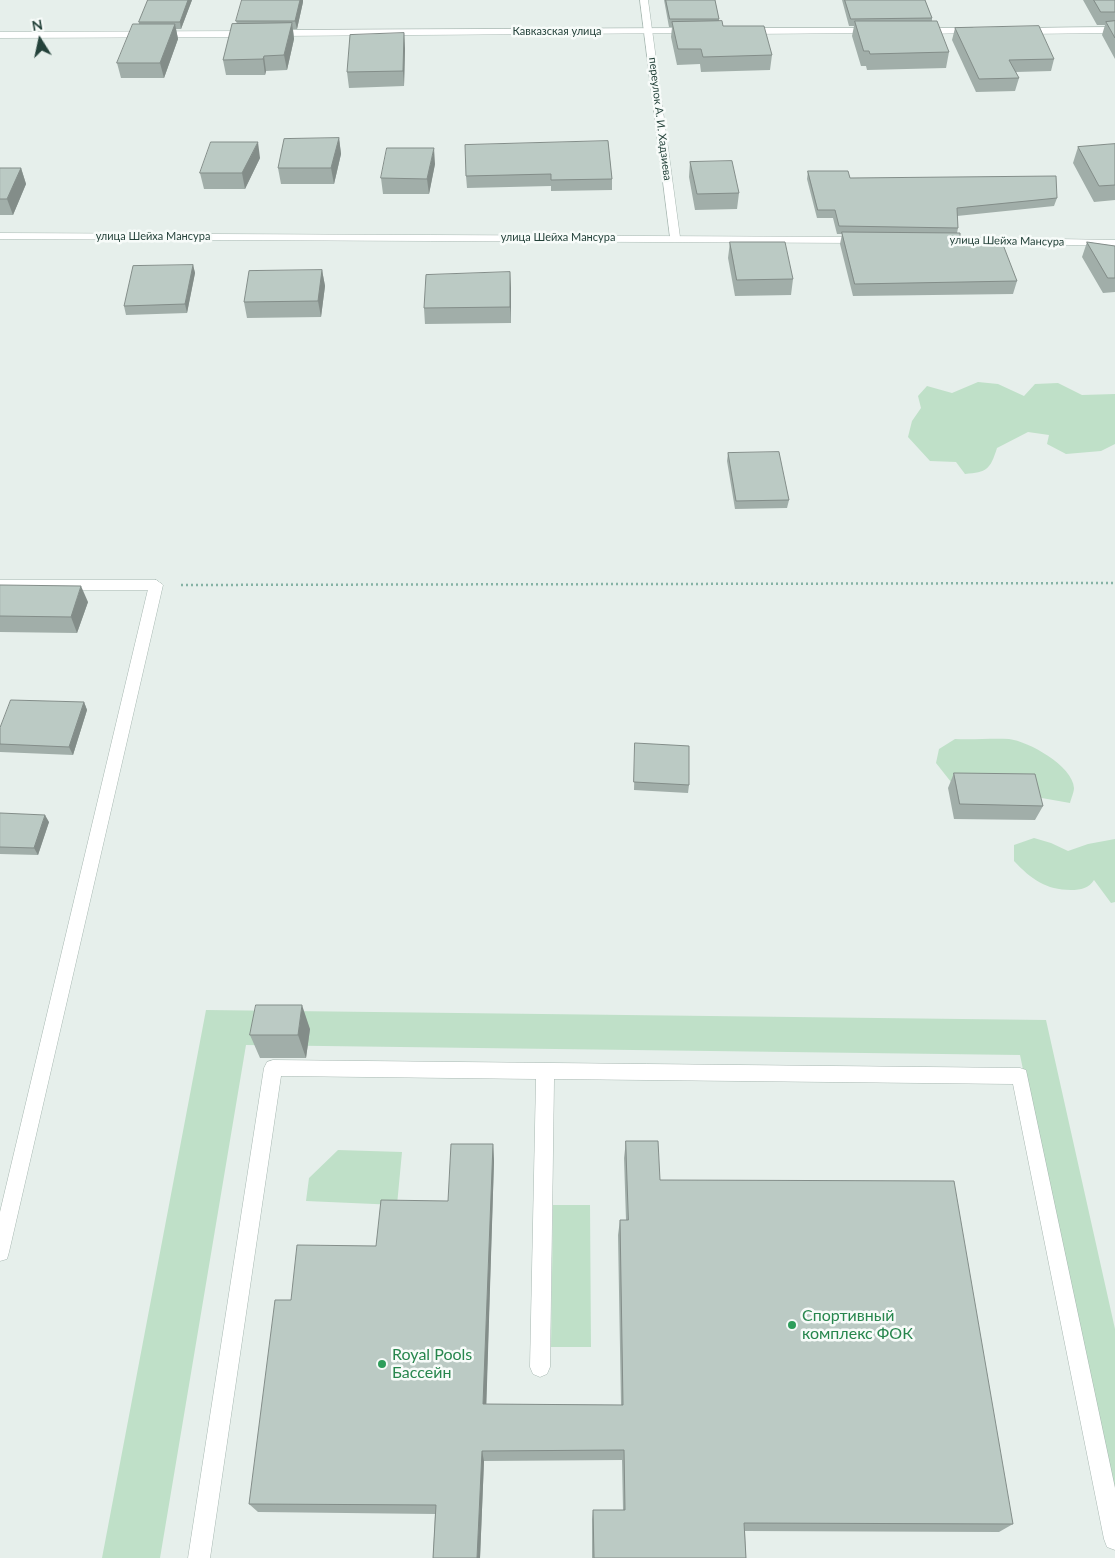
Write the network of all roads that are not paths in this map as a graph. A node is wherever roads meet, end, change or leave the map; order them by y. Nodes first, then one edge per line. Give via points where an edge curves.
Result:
1 (644, 0) edge
2 (986, 30) edge
3 (1016, 30) edge
4 (1115, 30) edge
5 (649, 31) junction
6 (699, 31) edge
7 (738, 31) edge
8 (887, 31) edge
9 (907, 31) edge
10 (0, 36) edge
11 (0, 236) edge
12 (675, 237) junction
13 (875, 240) edge
14 (925, 240) edge
15 (1115, 242) edge
16 (0, 585) edge
17 (546, 1070) junction
18 (0, 1252) edge
19 (540, 1367) dead end
20 (1115, 1539) edge
21 (200, 1558) edge

1 - 5 street, переулок А. И. Хадзиева
2 - 9 street
3 - 4 street
5 - 6 street, Кавказская улица
5 - 10 street, Кавказская улица
5 - 12 street, переулок А. И. Хадзиева
7 - 8 street
11 - 12 street, улица Шейха Мансура
12 - 13 street, улица Шейха Мансура
14 - 15 street, улица Шейха Мансура
16 - 18 street via 156,584
17 - 19 street
17 - 20 street via 1020,1076
17 - 21 street via 273,1068

